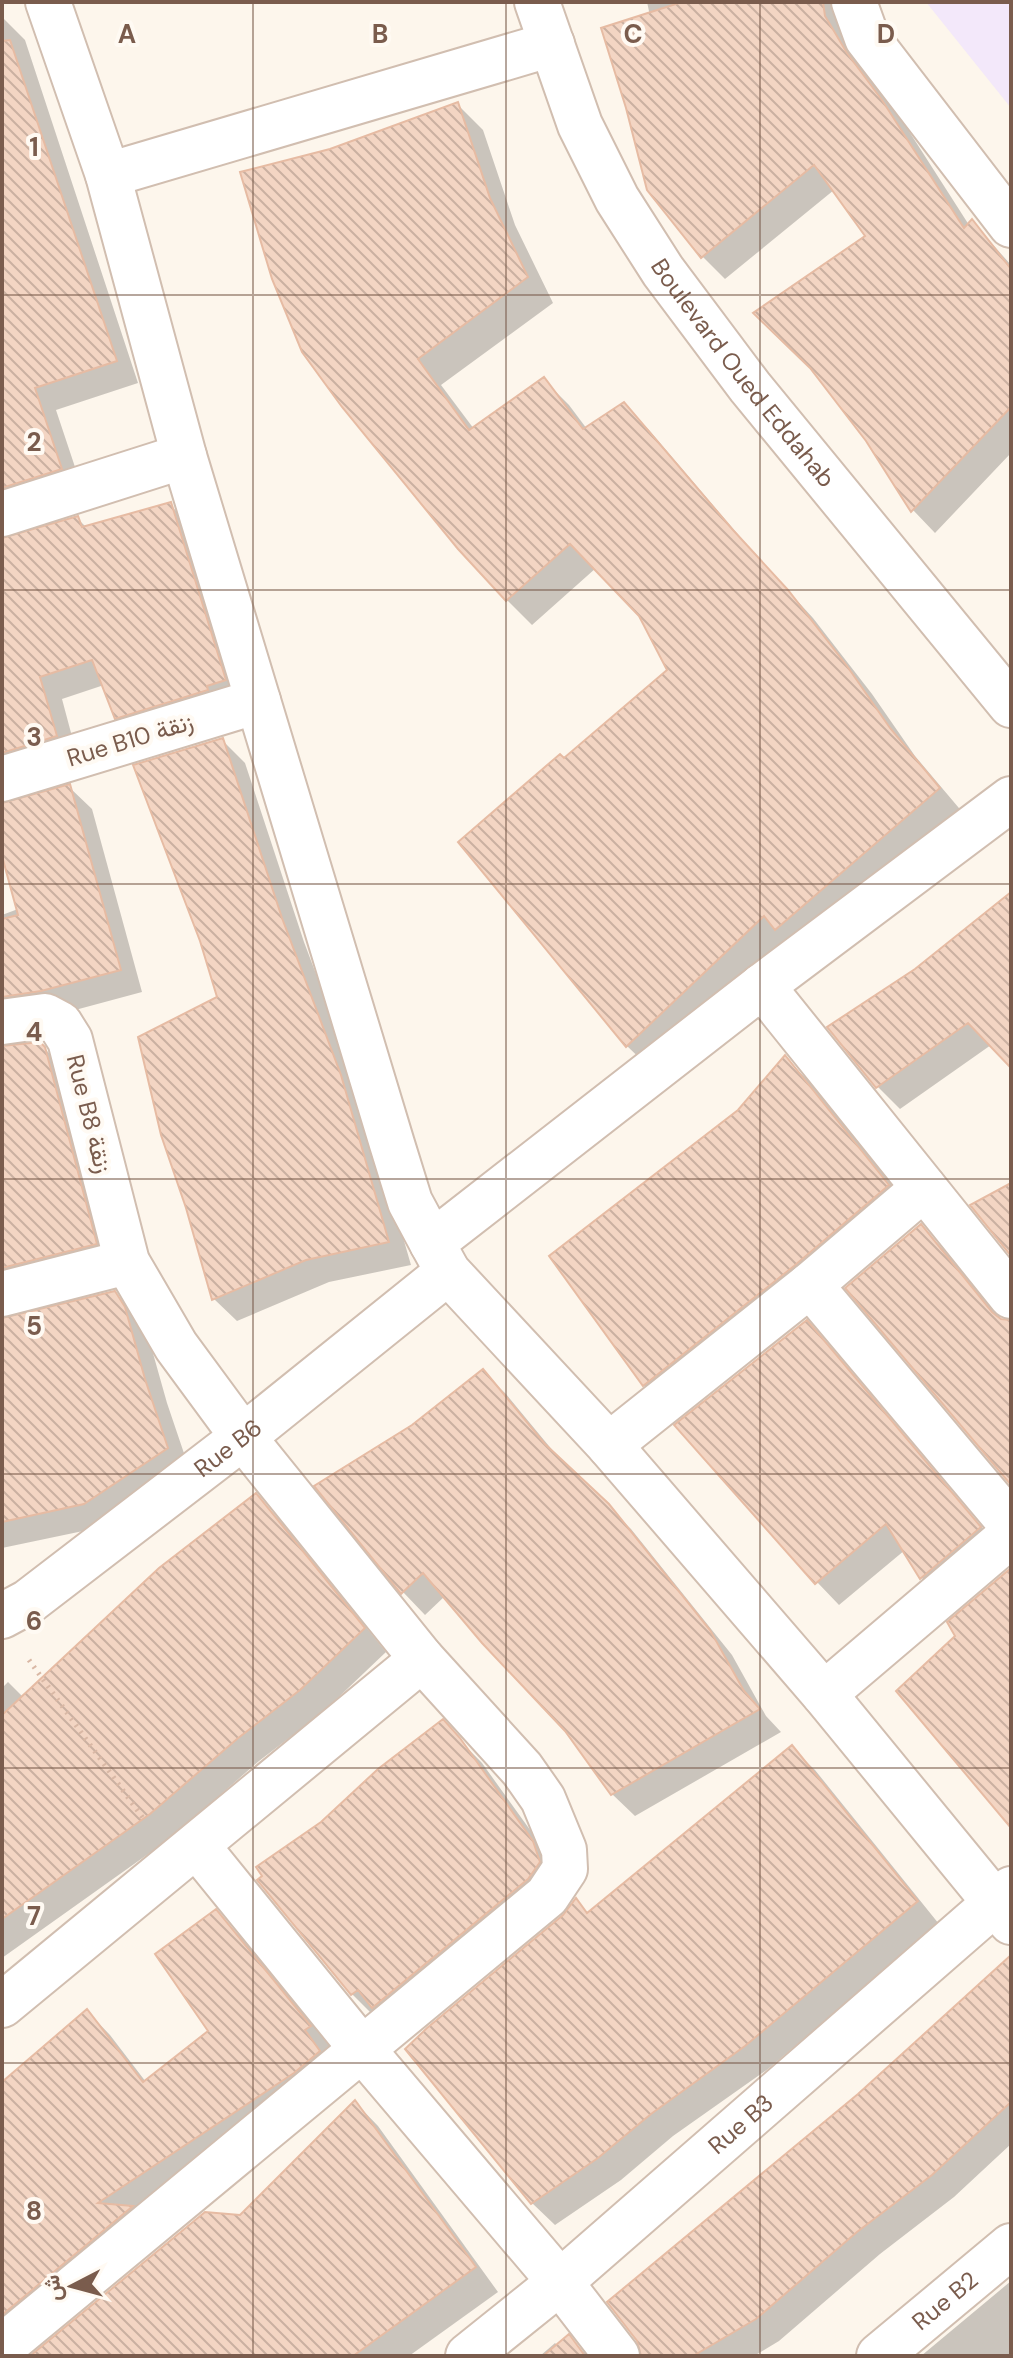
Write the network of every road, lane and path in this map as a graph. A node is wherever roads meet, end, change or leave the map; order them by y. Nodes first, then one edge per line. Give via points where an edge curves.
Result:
1 (48, 2) edge
2 (537, 2) edge
3 (854, 2) edge
4 (552, 44) junction
5 (108, 175) junction
6 (1011, 225) edge
7 (184, 456) junction
8 (2, 514) edge
9 (258, 701) junction
10 (1011, 705) edge
11 (2, 779) edge
12 (1011, 799) edge
13 (762, 986) junction
14 (3, 1022) edge
15 (924, 1188) junction
16 (440, 1258) junction
17 (127, 1262) junction
18 (810, 1285) junction
19 (2, 1294) edge
20 (1011, 1296) edge
21 (243, 1437) junction
22 (609, 1445) junction
23 (1011, 1524) edge
24 (1011, 1535) edge
25 (11, 1631) edge
26 (422, 1659) junction
27 (824, 1694) junction
28 (186, 1855) junction
29 (1005, 1904) edge
30 (2, 2005) edge
31 (362, 2049) junction
32 (1011, 2246) edge
33 (560, 2282) junction
34 (2, 2347) edge
35 (468, 2356) edge
36 (617, 2356) edge
37 (879, 2356) edge

1 - 5 street
2 - 4 street, Boulevard Oued Eddahab
3 - 6 street via 867,38
4 - 5 street
4 - 10 street, Boulevard Oued Eddahab via 586,138 663,271 750,387
5 - 7 street
7 - 8 street
7 - 9 street
9 - 11 street, Rue B10 زنقة
9 - 16 street via 410,1202
12 - 13 street, Rue B6
13 - 15 street
13 - 16 street, Rue B6
14 - 17 street, Rue B8 زنقة via 45,1016 60,1024 70,1040
15 - 18 street
15 - 20 street
16 - 21 street, Rue B6
16 - 22 street
17 - 19 street
17 - 21 street, Rue B8 زنقة via 176,1346
18 - 22 street
18 - 23 street
21 - 25 street, Rue B6 via 28,1602
21 - 26 street, Rue B8 زنقة
22 - 27 street
24 - 27 street
25 - 28 path
26 - 28 street
26 - 31 street, Rue B8 زنقة via 543,1799 564,1850 565,1869 547,1896
27 - 29 street
28 - 30 street
28 - 31 street
29 - 33 street, Rue B3
31 - 33 street
31 - 34 street
32 - 37 street, Rue B2
33 - 35 street, Rue B3
33 - 36 street

